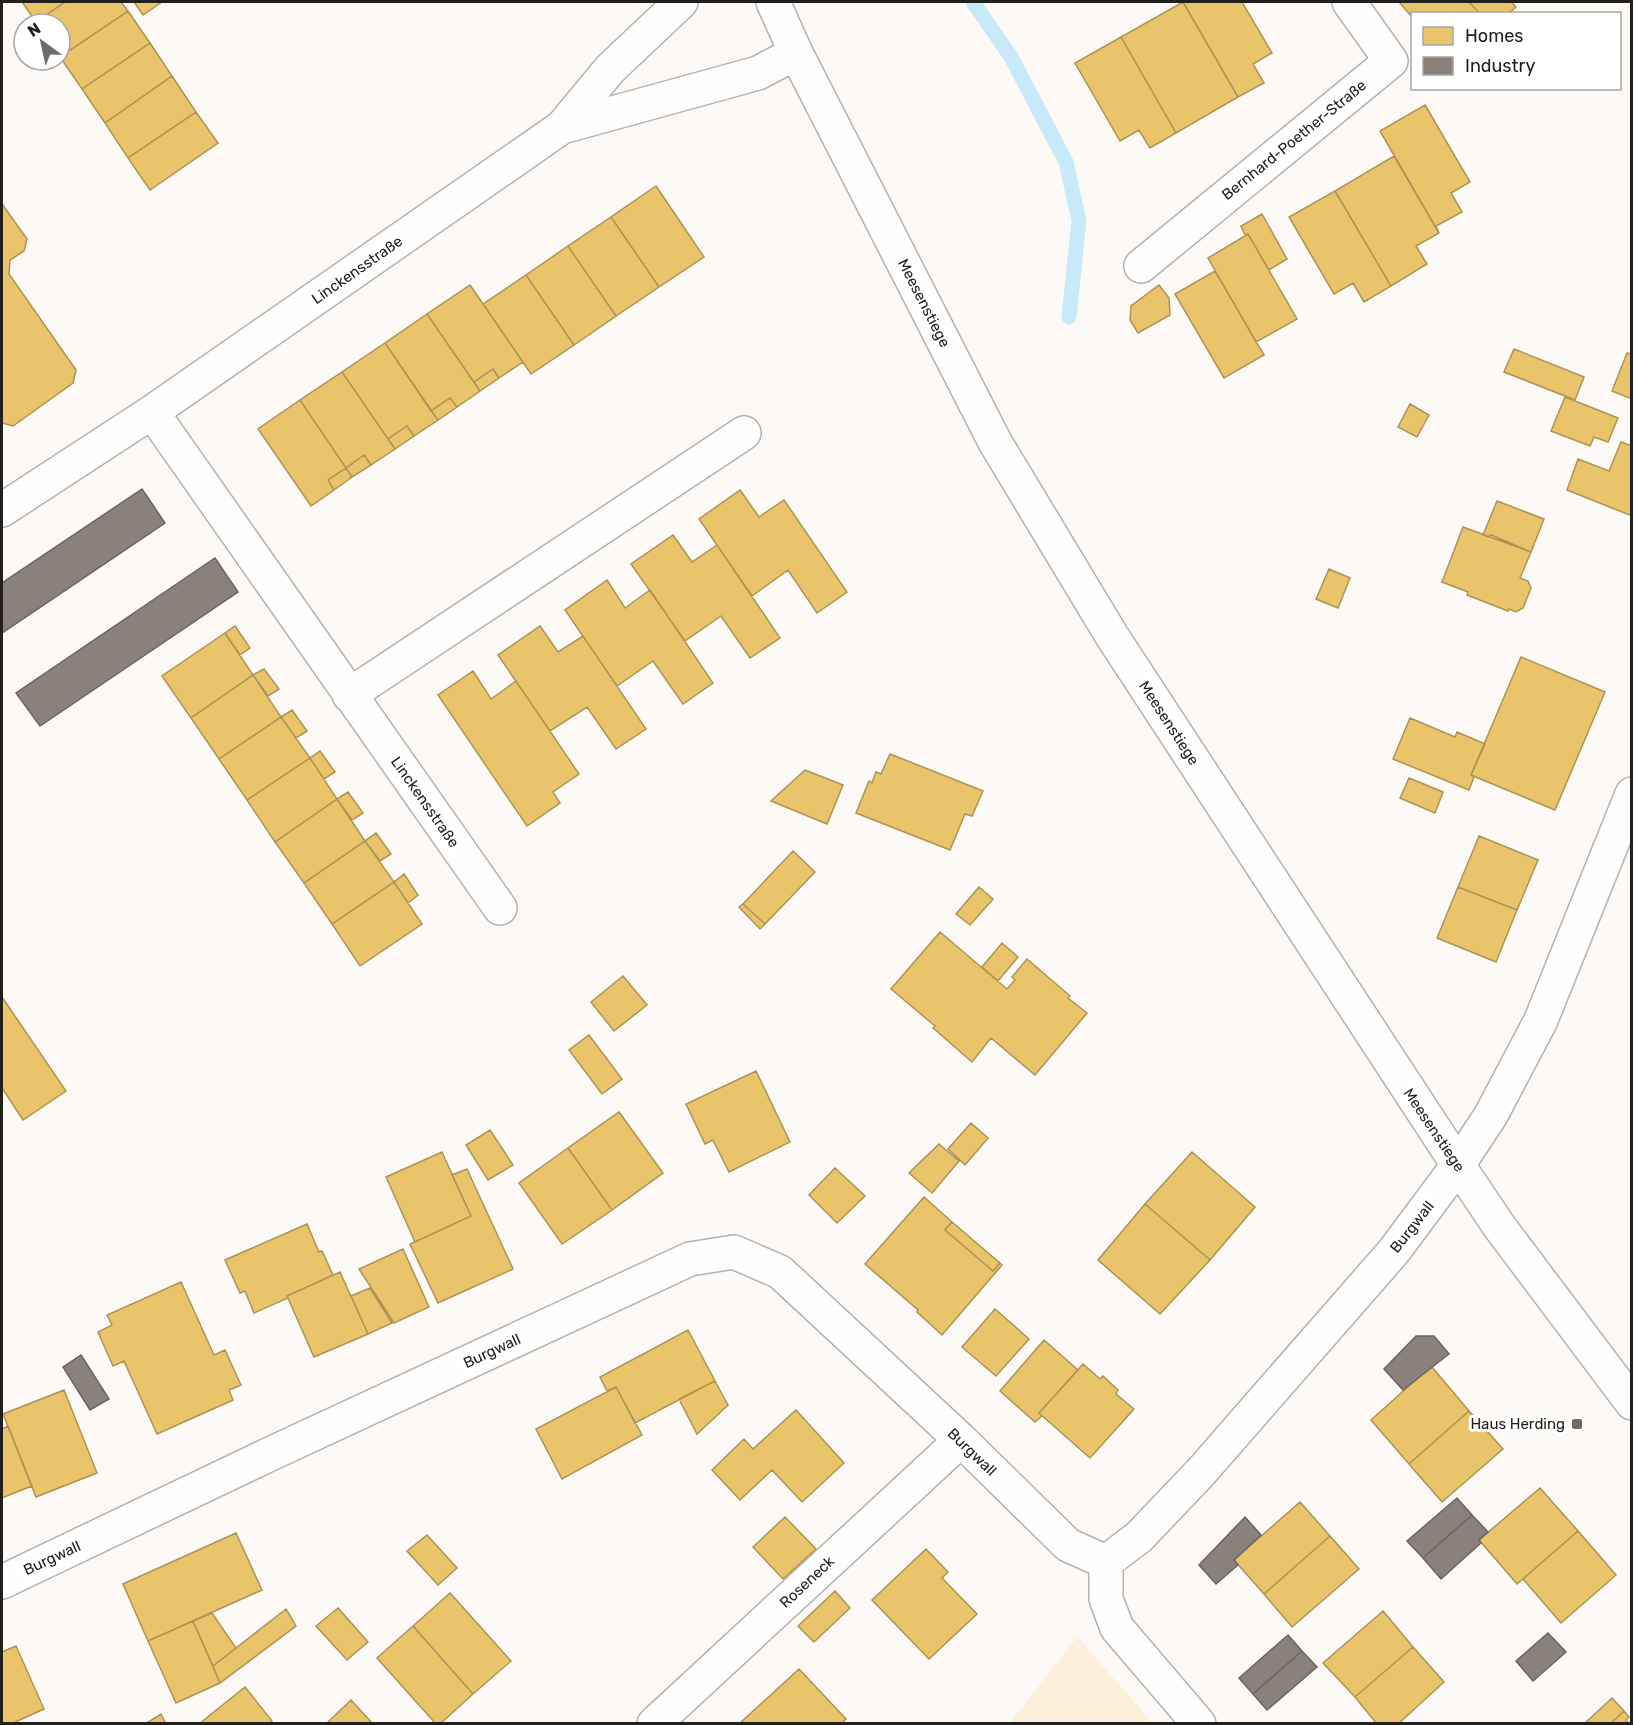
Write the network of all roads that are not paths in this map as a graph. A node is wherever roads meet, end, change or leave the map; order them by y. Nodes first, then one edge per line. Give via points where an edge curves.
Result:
1 (681, 2) edge
2 (773, 2) edge
3 (1349, 2) edge
4 (796, 52) junction
5 (562, 127) junction
6 (1141, 266) dead end
7 (152, 412) junction
8 (744, 433) dead end
9 (2, 510) edge
10 (349, 695) junction
11 (1632, 794) edge
12 (500, 908) dead end
13 (1458, 1165) junction
14 (1632, 1403) edge
15 (961, 1440) junction
16 (1106, 1562) junction
17 (2, 1582) edge
18 (654, 1724) edge
19 (1199, 1724) edge

1 - 5 street, Linckensstraße via 610,69
2 - 4 street, Meesenstiege
3 - 6 street, Bernhard-Poether-Straße via 1391,61
4 - 5 street, Linckensstraße via 758,73
4 - 13 street, Meesenstiege via 995,442 1112,636
5 - 7 street, Linckensstraße
7 - 9 street, Linckensstraße
7 - 10 street, Linckensstraße
8 - 10 street
10 - 12 street, Linckensstraße
11 - 13 street, Burgwall via 1541,1020 1491,1115
13 - 14 street, Meesenstiege
13 - 16 street, Burgwall via 1394,1251 1201,1472 1139,1537
15 - 16 street, Burgwall via 1068,1545
15 - 17 street, Burgwall via 780,1272 734,1252 690,1259
15 - 18 street, Roseneck
16 - 19 street via 1106,1599 1117,1628

